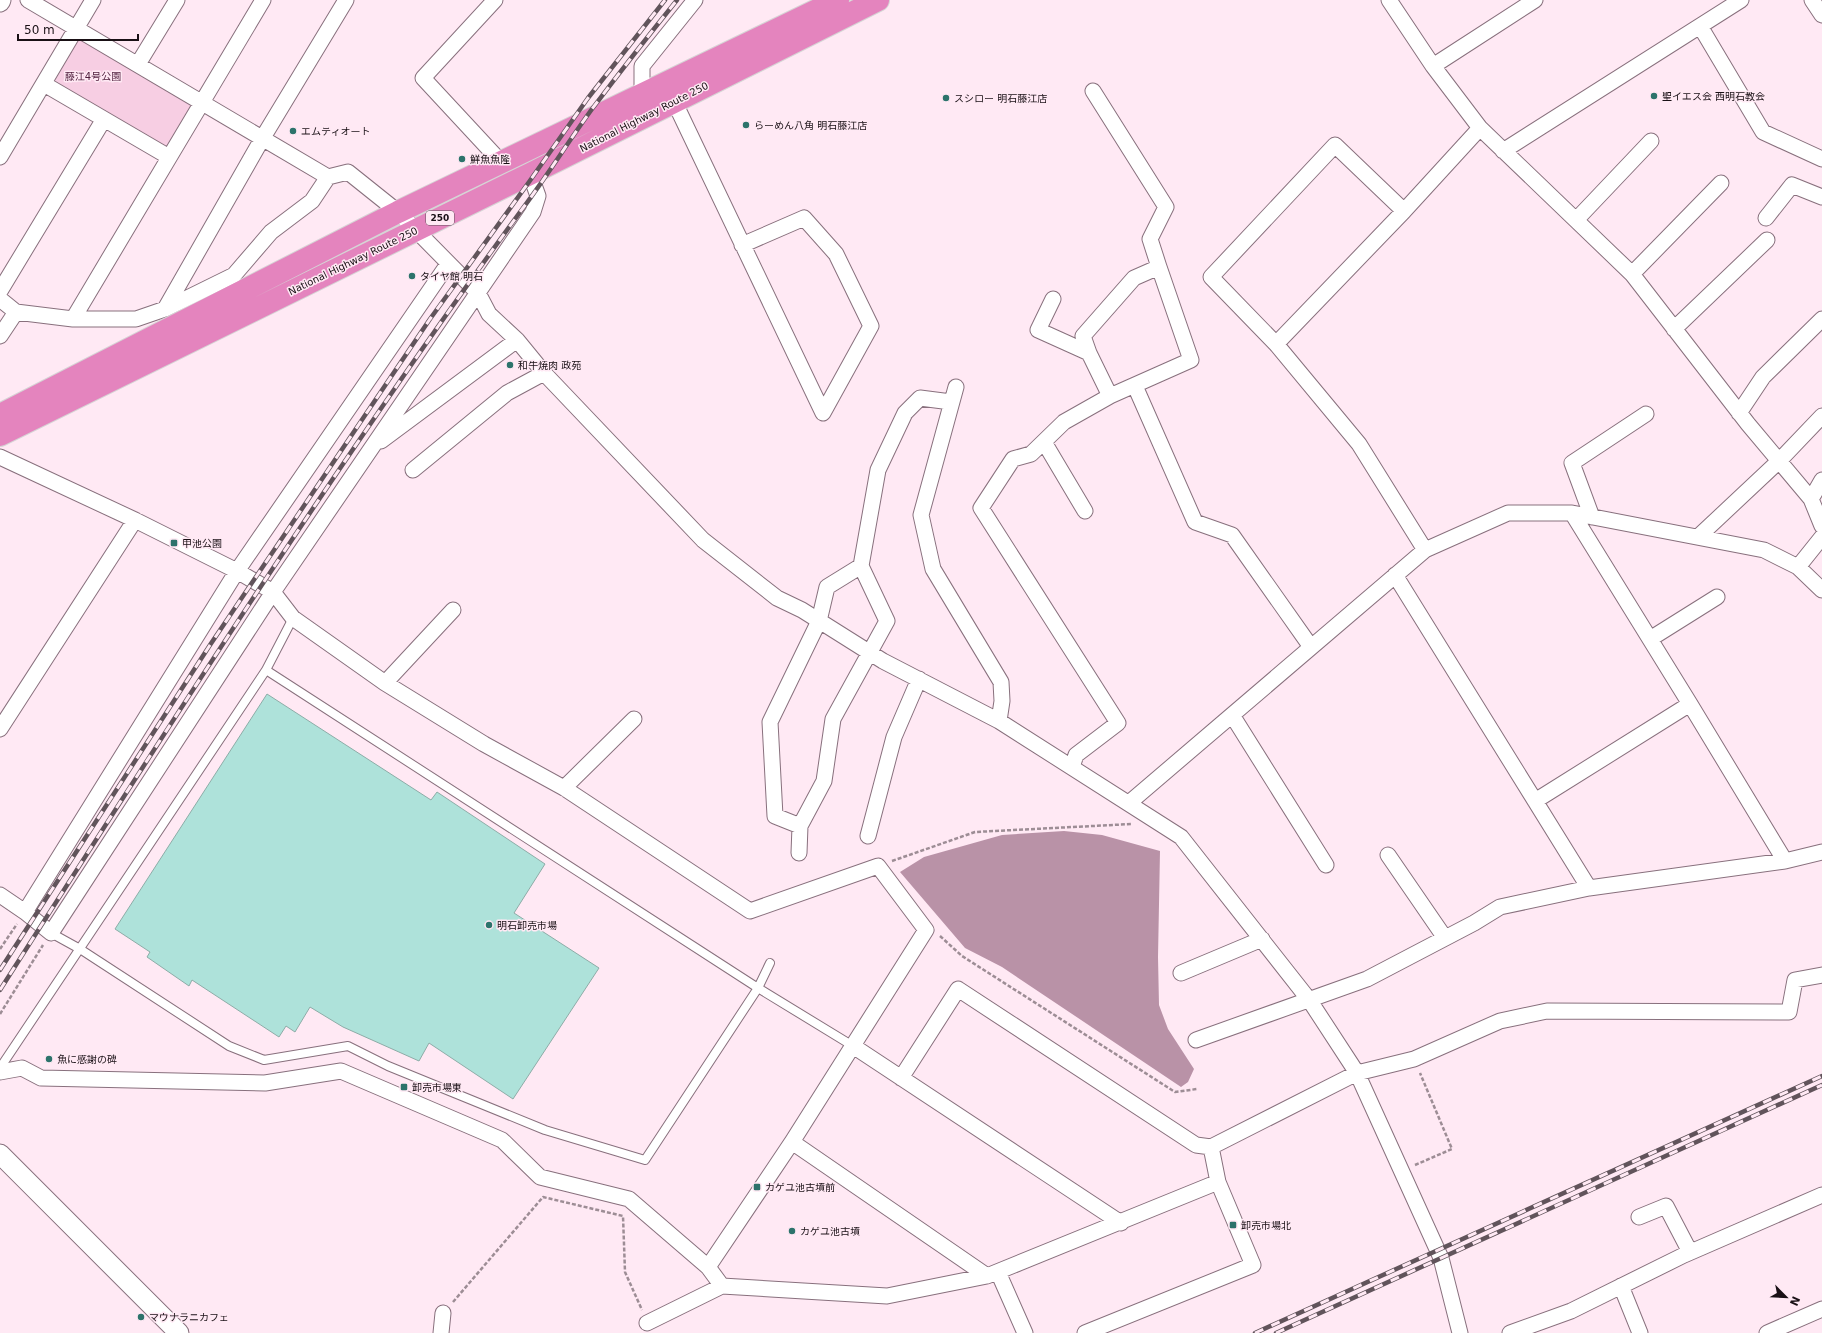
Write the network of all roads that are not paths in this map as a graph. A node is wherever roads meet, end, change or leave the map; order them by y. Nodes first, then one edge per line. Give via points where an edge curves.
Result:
1 (28, 0) edge
2 (94, 0) edge
3 (177, 0) edge
4 (263, 0) edge
5 (346, 0) edge
6 (495, 0) edge
7 (695, 0) edge
8 (838, 0) edge
9 (878, 0) edge
10 (1389, 0) edge
11 (1535, 0) edge
12 (1741, 0) edge
13 (1812, 0) edge
14 (1822, 15) edge
15 (1700, 26) junction
16 (76, 28) junction
17 (138, 64) junction
18 (1433, 66) junction
19 (44, 84) junction
20 (1093, 91) dead end
21 (642, 95) junction
22 (202, 102) junction
23 (674, 102) junction
24 (104, 119) junction
25 (1480, 128) junction
26 (262, 139) junction
27 (1651, 141) dead end
28 (1503, 151) junction
29 (0, 157) edge
30 (169, 157) junction
31 (1822, 159) edge
32 (501, 162) junction
33 (530, 174) junction
34 (328, 176) junction
35 (1721, 183) dead end
36 (1822, 197) edge
37 (1404, 210) junction
38 (398, 212) junction
39 (1766, 218) dead end
40 (1576, 220) junction
41 (414, 231) junction
42 (1767, 240) dead end
43 (742, 245) junction
44 (448, 264) junction
45 (1160, 267) junction
46 (1632, 274) junction
47 (0, 291) edge
48 (478, 293) junction
49 (0, 299) edge
50 (1053, 299) dead end
51 (165, 309) junction
52 (16, 312) junction
53 (73, 319) junction
54 (1822, 320) edge
55 (1674, 329) junction
56 (0, 336) edge
57 (517, 340) junction
58 (1276, 344) junction
59 (1089, 353) junction
60 (544, 373) junction
61 (956, 386) dead end
62 (1135, 386) junction
63 (1110, 396) junction
64 (951, 402) junction
65 (1740, 413) junction
66 (1646, 414) dead end
67 (0, 415) edge
68 (1822, 416) edge
69 (0, 435) edge
70 (1044, 442) junction
71 (371, 448) junction
72 (0, 457) edge
73 (1779, 461) junction
74 (412, 470) dead end
75 (1822, 480) edge
76 (1811, 499) junction
77 (1085, 511) dead end
78 (1572, 513) junction
79 (1592, 517) junction
80 (135, 520) junction
81 (1822, 526) edge
82 (1698, 537) junction
83 (1822, 538) edge
84 (1425, 550) junction
85 (861, 566) junction
86 (1798, 567) junction
87 (237, 571) junction
88 (1395, 575) junction
89 (1822, 590) edge
90 (273, 592) junction
91 (1717, 597) dead end
92 (453, 610) dead end
93 (293, 618) junction
94 (819, 621) junction
95 (1650, 639) junction
96 (1311, 647) junction
97 (870, 652) junction
98 (266, 670) junction
99 (919, 679) junction
100 (385, 683) junction
101 (1690, 704) junction
102 (1232, 715) junction
103 (634, 719) dead end
104 (999, 721) junction
105 (0, 729) edge
106 (1072, 767) junction
107 (564, 788) junction
108 (1535, 801) junction
109 (1129, 803) junction
110 (800, 826) junction
111 (868, 836) dead end
112 (1822, 852) edge
113 (799, 853) dead end
114 (1388, 855) dead end
115 (1785, 861) junction
116 (1326, 865) dead end
117 (1589, 888) junction
118 (0, 895) edge
119 (25, 912) junction
120 (51, 933) junction
121 (1445, 938) junction
122 (1262, 939) junction
123 (80, 950) junction
124 (770, 963) dead end
125 (1182, 973) dead end
126 (1822, 975) edge
127 (758, 988) junction
128 (1310, 1001) junction
129 (1196, 1040) dead end
130 (853, 1046) junction
131 (0, 1068) edge
132 (0, 1072) edge
133 (1358, 1073) junction
134 (901, 1078) junction
135 (792, 1142) junction
136 (1211, 1147) junction
137 (0, 1154) edge
138 (1218, 1182) junction
139 (1822, 1195) edge
140 (1639, 1217) dead end
141 (1121, 1223) junction
142 (1690, 1252) junction
143 (708, 1267) junction
144 (993, 1274) junction
145 (722, 1286) junction
146 (1621, 1286) junction
147 (1822, 1309) edge
148 (443, 1313) road end
149 (647, 1323) road end
150 (179, 1333) edge
151 (441, 1333) edge
152 (1026, 1333) edge
153 (1086, 1333) edge
154 (1460, 1333) edge
155 (1510, 1333) edge
156 (1640, 1333) edge
157 (1768, 1333) edge

1 - 16 street
2 - 16 street
3 - 17 street
4 - 22 street
5 - 26 street
6 - 32 street via 423,78
7 - 21 street via 642,66
8 - 21 highway, National Highway Route 250 / 250
9 - 23 highway, National Highway Route 250 / 250
10 - 18 street
11 - 18 street
12 - 15 street
13 - 14 street
15 - 28 street
15 - 31 street via 1763,132
16 - 17 street
16 - 19 street
17 - 22 street
18 - 25 street
19 - 24 street
19 - 29 street
20 - 45 street via 1166,207 1150,239
21 - 32 highway, National Highway Route 250 / 250
22 - 26 street
22 - 30 street
23 - 33 highway, National Highway Route 250 / 250
23 - 43 street
24 - 30 street
24 - 47 street
25 - 28 street
25 - 37 street
26 - 34 street
26 - 51 street
27 - 40 street
28 - 40 street
30 - 53 street
32 - 38 highway, National Highway Route 250 / 250
33 - 41 highway, National Highway Route 250 / 250
33 - 48 street via 538,196 533,212
34 - 38 street via 348,172
34 - 51 street via 312,201 271,232 234,275
35 - 46 street
36 - 39 street via 1792,184
37 - 58 street
37 - 58 street via 1335,145 1211,277
38 - 41 street
38 - 67 highway, National Highway Route 250 / 250
40 - 46 street
41 - 44 street
41 - 69 highway, National Highway Route 250 / 250
42 - 55 street
43 - 43 street via 793,350 823,413 871,326 836,254 804,218
44 - 48 street
44 - 87 street
45 - 59 street via 1134,278 1084,336
45 - 62 street via 1191,360
46 - 55 street
48 - 57 street via 490,314
48 - 71 street
49 - 52 street
50 - 59 street via 1038,330
51 - 53 street via 136,319
52 - 53 street
52 - 56 street
54 - 65 street via 1763,376
55 - 65 street
57 - 60 street
57 - 71 street
58 - 84 street via 1359,444
59 - 63 street
60 - 74 street via 507,393
60 - 94 street via 703,540 777,598
61 - 64 street
62 - 63 street
62 - 96 street via 1195,522 1232,535
63 - 70 street via 1064,422
64 - 85 street via 920,398 905,413 878,470
64 - 104 street via 921,515 933,569 1001,682
65 - 73 street
66 - 79 street via 1572,463
68 - 73 street
70 - 77 street
70 - 106 street via 1031,454 1013,459 981,508 1118,723 1076,755
71 - 90 street
72 - 80 street
73 - 76 street
73 - 82 street
75 - 76 street
76 - 81 street
78 - 79 street
78 - 84 street via 1508,513
78 - 95 street
79 - 82 street
80 - 87 street
80 - 105 street
82 - 86 street via 1764,550
83 - 86 street
84 - 88 street
85 - 94 street via 827,587
85 - 97 street via 887,621
86 - 89 street
87 - 90 street
87 - 119 street
88 - 96 street
88 - 108 street
90 - 93 street
90 - 120 street
91 - 95 street
92 - 100 street
93 - 98 lane
93 - 100 street
94 - 97 street
94 - 110 street via 770,722 775,816
95 - 101 street
96 - 102 street
97 - 99 street
97 - 110 street via 833,719 824,781
98 - 123 lane
98 - 127 lane
99 - 104 street
99 - 111 street via 894,737
100 - 107 street via 484,744
101 - 108 street
101 - 115 street
102 - 109 street
102 - 116 street
103 - 107 street
104 - 106 street
106 - 109 street
107 - 130 street via 750,911 878,866 926,930
108 - 117 street
109 - 122 street via 1181,837
110 - 113 street
112 - 115 street
114 - 121 street
115 - 117 street
117 - 121 street via 1500,907
118 - 119 street
119 - 120 street
120 - 123 lane
121 - 128 street via 1367,979
122 - 125 street
122 - 128 street
123 - 127 lane via 229,1046 264,1060 348,1046 388,1066 546,1130 645,1160
123 - 131 lane
124 - 127 lane
126 - 133 street via 1795,980 1789,1012 1547,1011 1500,1021 1414,1059
127 - 130 lane
128 - 129 street
128 - 133 street
130 - 134 street
130 - 135 street
132 - 143 street via 22,1068 41,1078 265,1083 341,1071 502,1140 540,1177 629,1199
133 - 136 street
133 - 154 street via 1441,1258
134 - 136 street via 958,989 1196,1146
134 - 141 street
135 - 143 street
135 - 144 street
136 - 138 street
137 - 150 street
138 - 141 street
138 - 153 street via 1254,1265
139 - 142 street
140 - 142 street via 1666,1206
141 - 144 street
142 - 146 street
143 - 145 street
144 - 145 street via 887,1296
144 - 152 street
145 - 149 street
146 - 155 street via 1571,1311
146 - 156 street
147 - 157 street
148 - 151 street

